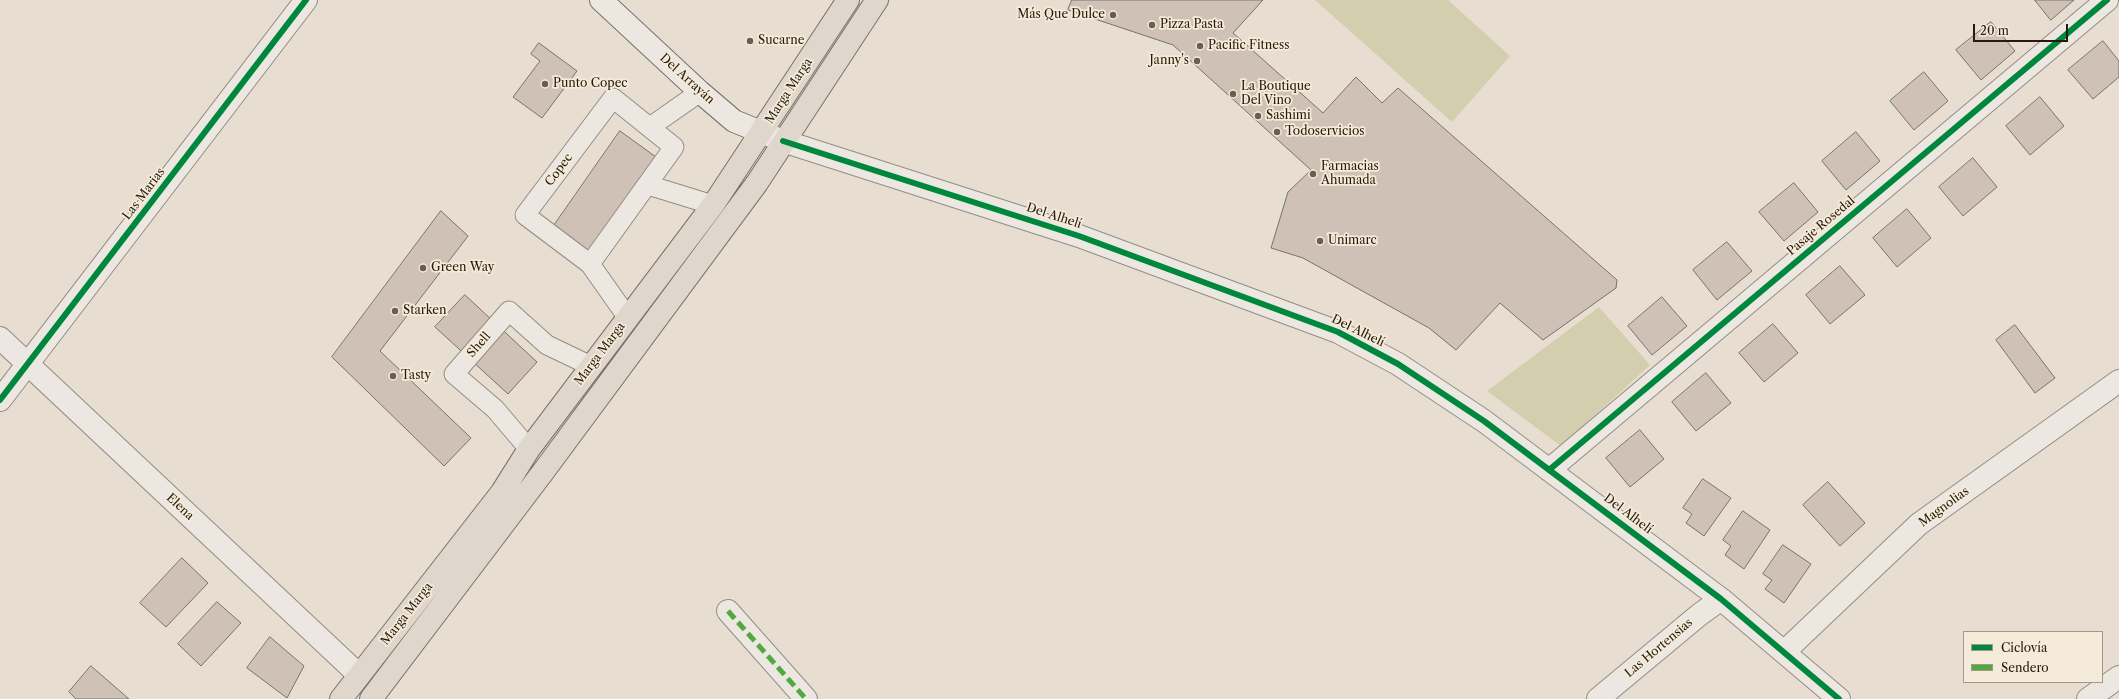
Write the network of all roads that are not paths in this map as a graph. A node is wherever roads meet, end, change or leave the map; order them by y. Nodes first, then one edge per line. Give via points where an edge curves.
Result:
1 (306, 0) edge
2 (602, 0) edge
3 (848, 0) edge
4 (876, 0) edge
5 (2106, 0) edge
6 (700, 92) junction
7 (650, 127) junction
8 (761, 133) junction
9 (783, 141) junction
10 (648, 185) junction
11 (713, 205) junction
12 (590, 264) junction
13 (628, 318) junction
14 (0, 338) edge
15 (28, 364) junction
16 (591, 366) junction
17 (2119, 381) edge
18 (0, 400) edge
19 (529, 449) junction
20 (1549, 470) junction
21 (1721, 598) junction
22 (728, 611) dead end
23 (1784, 652) junction
24 (360, 675) junction
25 (2119, 677) edge
26 (340, 699) edge
27 (371, 699) edge
28 (806, 699) edge
29 (1598, 699) edge
30 (1839, 699) edge
31 (2088, 699) edge

1 - 15 street, Las Marias
2 - 6 street, Del Arrayán
3 - 8 main road, Marga Marga
4 - 9 main road, Marga Marga
5 - 20 street, Pasaje Rosedal
6 - 7 lane
6 - 8 street, Del Arrayán via 734,121
7 - 10 lane, Copec via 674,147
7 - 12 lane, Copec via 613,98 525,215
8 - 9 street, Del Arrayán
8 - 11 main road, Marga Marga
9 - 20 street, Del Alhelí via 1079,236 1338,332 1398,364 1484,421
9 - 27 main road, Marga Marga via 728,222
10 - 11 lane
10 - 12 lane, Copec
11 - 13 main road, Marga Marga
12 - 13 lane, Copec
13 - 16 main road, Marga Marga
14 - 15 street, Elena
15 - 18 street, Las Marias
15 - 24 street, Elena
16 - 19 main road, Marga Marga
16 - 19 lane, Shell via 547,344 509,311 454,374 495,409
17 - 23 street, Magnolias via 1919,524
19 - 24 main road, Marga Marga via 502,492
20 - 21 street, Del Alhelí
21 - 23 street, Del Alhelí
21 - 29 street, Las Hortensias
22 - 28 street
23 - 30 street, Del Alhelí
24 - 26 main road, Marga Marga
25 - 31 street

